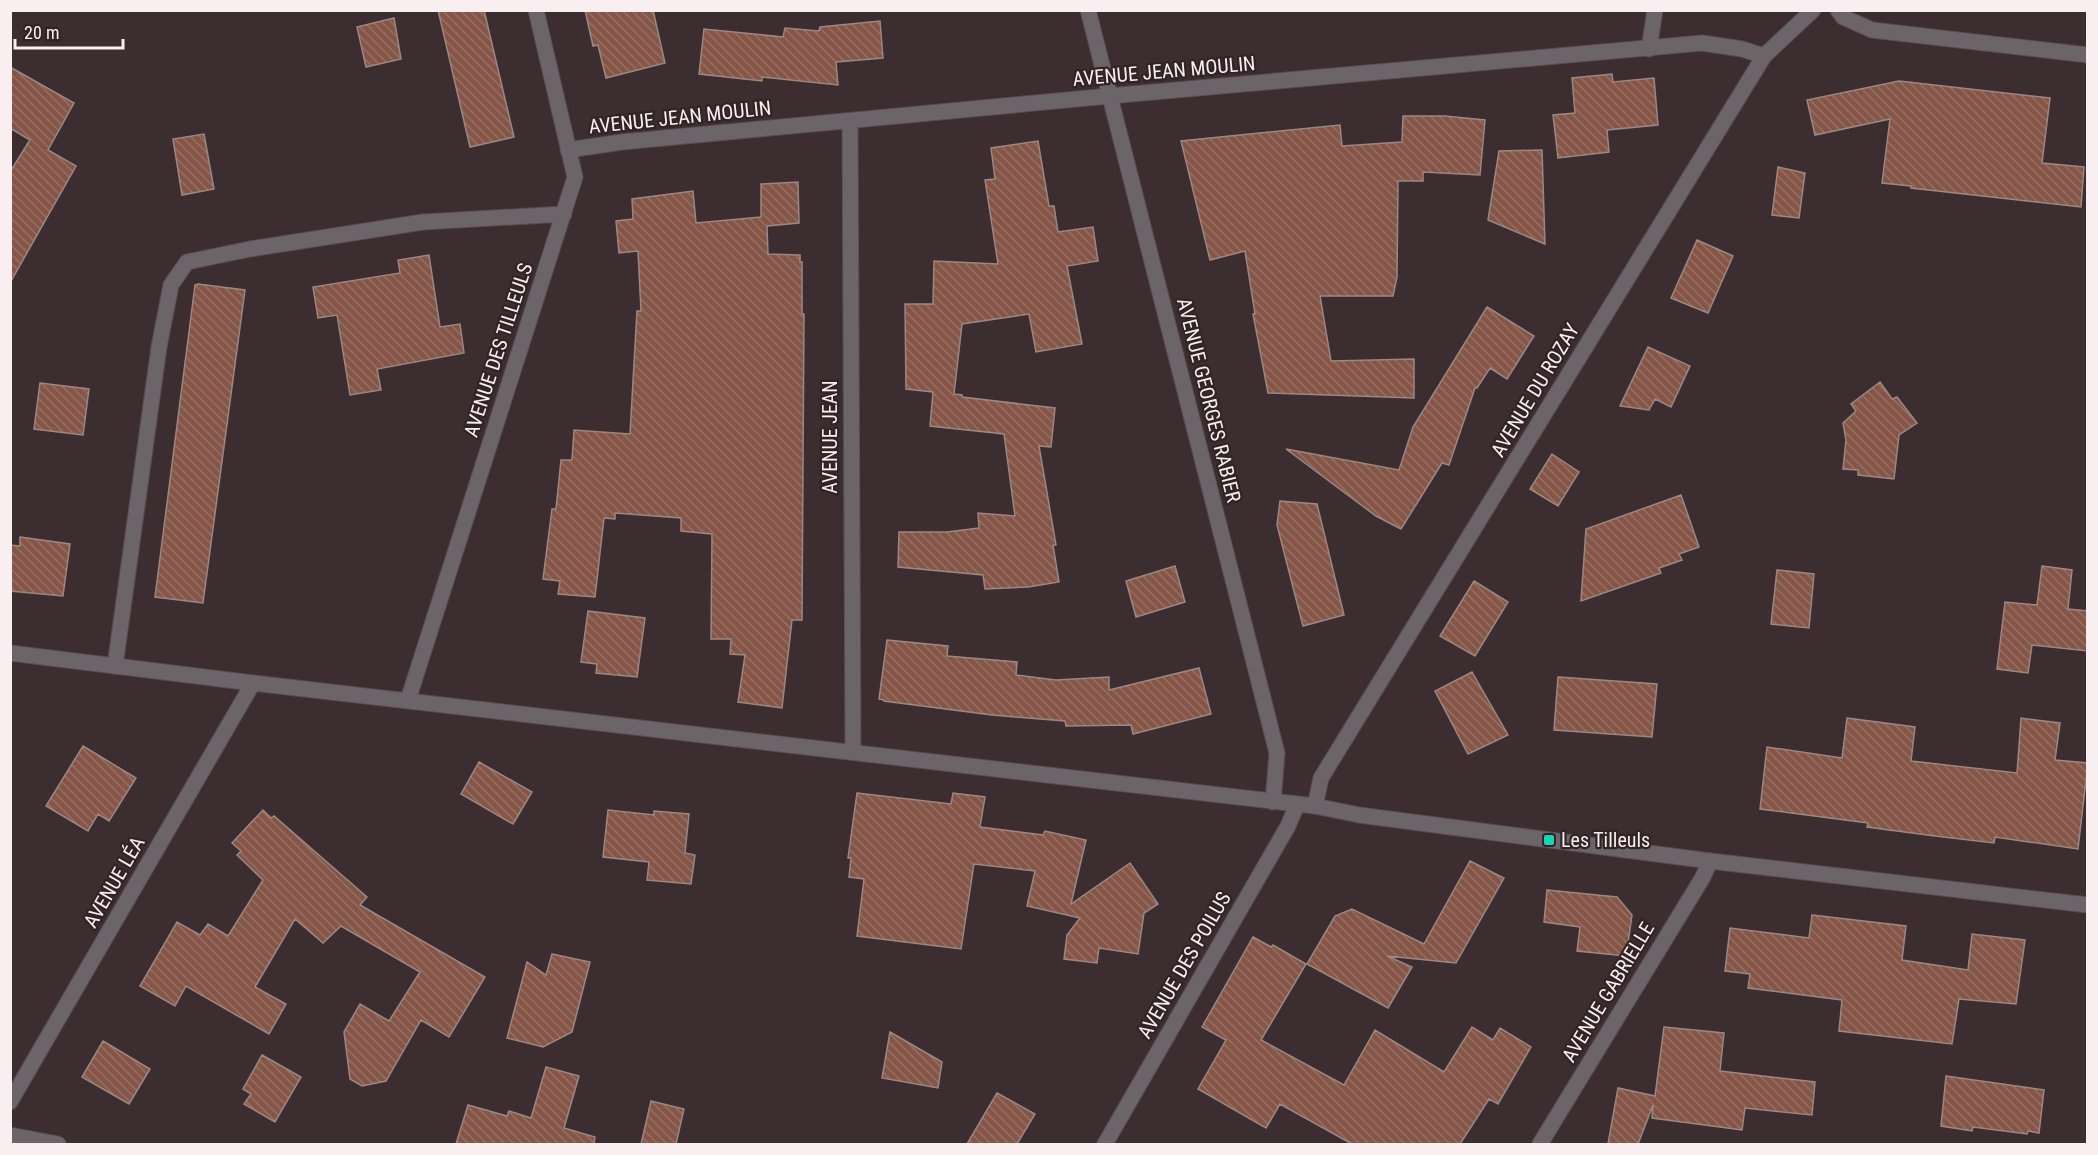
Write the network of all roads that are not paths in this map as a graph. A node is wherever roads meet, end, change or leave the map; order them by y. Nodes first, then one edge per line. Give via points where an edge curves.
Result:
1 (536, 10) edge
2 (1088, 10) edge
3 (1655, 10) edge
4 (1813, 10) edge
5 (1838, 10) edge
6 (1649, 49) junction
7 (2088, 55) edge
8 (1764, 56) junction
9 (1109, 96) junction
10 (850, 121) junction
11 (568, 150) junction
12 (564, 214) junction
13 (10, 653) edge
14 (115, 666) junction
15 (253, 683) junction
16 (408, 700) junction
17 (853, 752) junction
18 (1273, 802) junction
19 (1298, 805) junction
20 (1315, 806) junction
21 (1710, 861) junction
22 (2088, 905) edge
23 (10, 1102) edge
24 (10, 1135) edge
25 (58, 1144) edge
26 (1104, 1144) edge
27 (1540, 1144) edge

1 - 11 street, AVENUE DES TILLEULS
2 - 9 street, AVENUE GEORGES RABIER
3 - 6 street
4 - 8 street, AVENUE DU ROZAY
5 - 7 street via 1843,17 1872,30
6 - 8 street, AVENUE JEAN MOULIN via 1702,43
6 - 9 street, AVENUE JEAN MOULIN
8 - 20 street, AVENUE DU ROZAY via 1322,778
9 - 10 street, AVENUE JEAN MOULIN
9 - 18 street, AVENUE GEORGES RABIER via 1277,753
10 - 11 street, AVENUE JEAN MOULIN
10 - 17 street, AVENUE JEAN
11 - 12 street, AVENUE DES TILLEULS via 575,177
12 - 14 street via 423,222 187,262 171,285 159,347
12 - 16 street, AVENUE DES TILLEULS
13 - 14 street
14 - 15 street
15 - 16 street
15 - 23 street, AVENUE LÉA
16 - 17 street
17 - 18 street
18 - 19 street
19 - 20 street
19 - 26 street, AVENUE DES POILUS
20 - 21 street
21 - 22 street
21 - 27 street, AVENUE GABRIELLE
24 - 25 street

